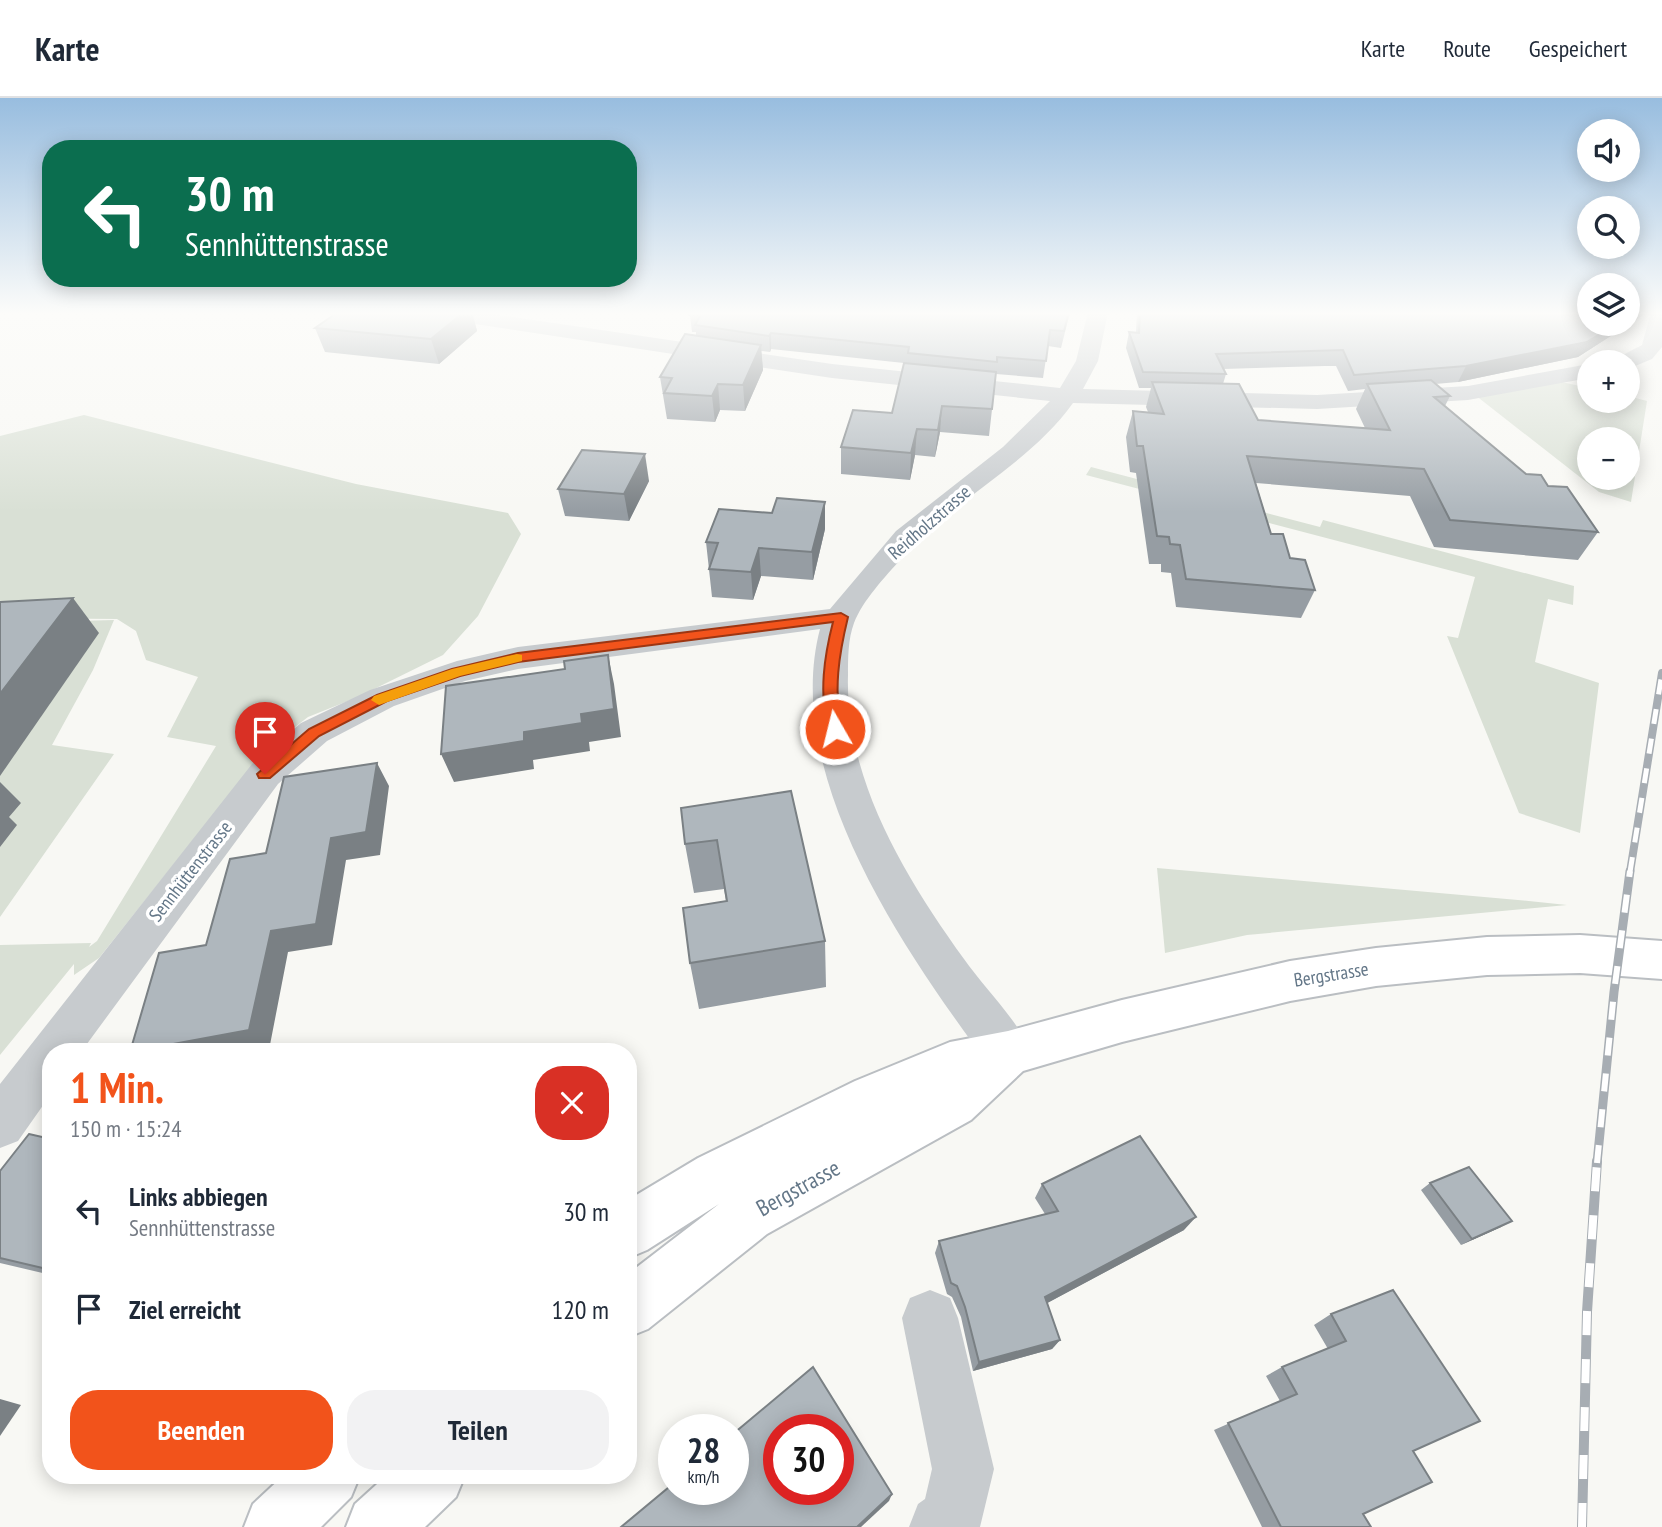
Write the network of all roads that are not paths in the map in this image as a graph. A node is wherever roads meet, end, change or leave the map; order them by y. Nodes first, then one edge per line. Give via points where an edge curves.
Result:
1 (905, 379) edge
2 (1079, 379) edge
3 (1547, 379) edge
4 (1069, 396) junction
5 (841, 617) junction
6 (1662, 960) edge
7 (60, 1043) edge
8 (1008, 1052) junction
9 (42, 1067) edge
10 (0, 1124) edge
11 (637, 1225) edge
12 (637, 1302) edge
13 (930, 1318) dead end
14 (320, 1484) edge
15 (424, 1484) edge
16 (276, 1527) edge
17 (377, 1527) edge
18 (942, 1527) edge

1 - 4 street
2 - 4 street, Reidholzstrasse
3 - 4 street via 1468,393 1317,402
4 - 5 street, Reidholzstrasse via 1026,442 912,531
5 - 7 street, Sennhüttenstrasse via 518,658 457,672 382,698 314,733 265,774
5 - 8 street, Reidholzstrasse via 832,651 830,707 846,772 873,848 915,925
6 - 8 main road, Bergstrasse via 1580,954 1486,956 1376,967 1290,981
8 - 11 main road, Bergstrasse via 950,1065 872,1098 716,1176
8 - 12 main road, Bergstrasse via 954,1103 748,1215
9 - 10 street, Sennhüttenstrasse
13 - 18 street via 963,1469 952,1518
14 - 16 main road
15 - 17 main road

